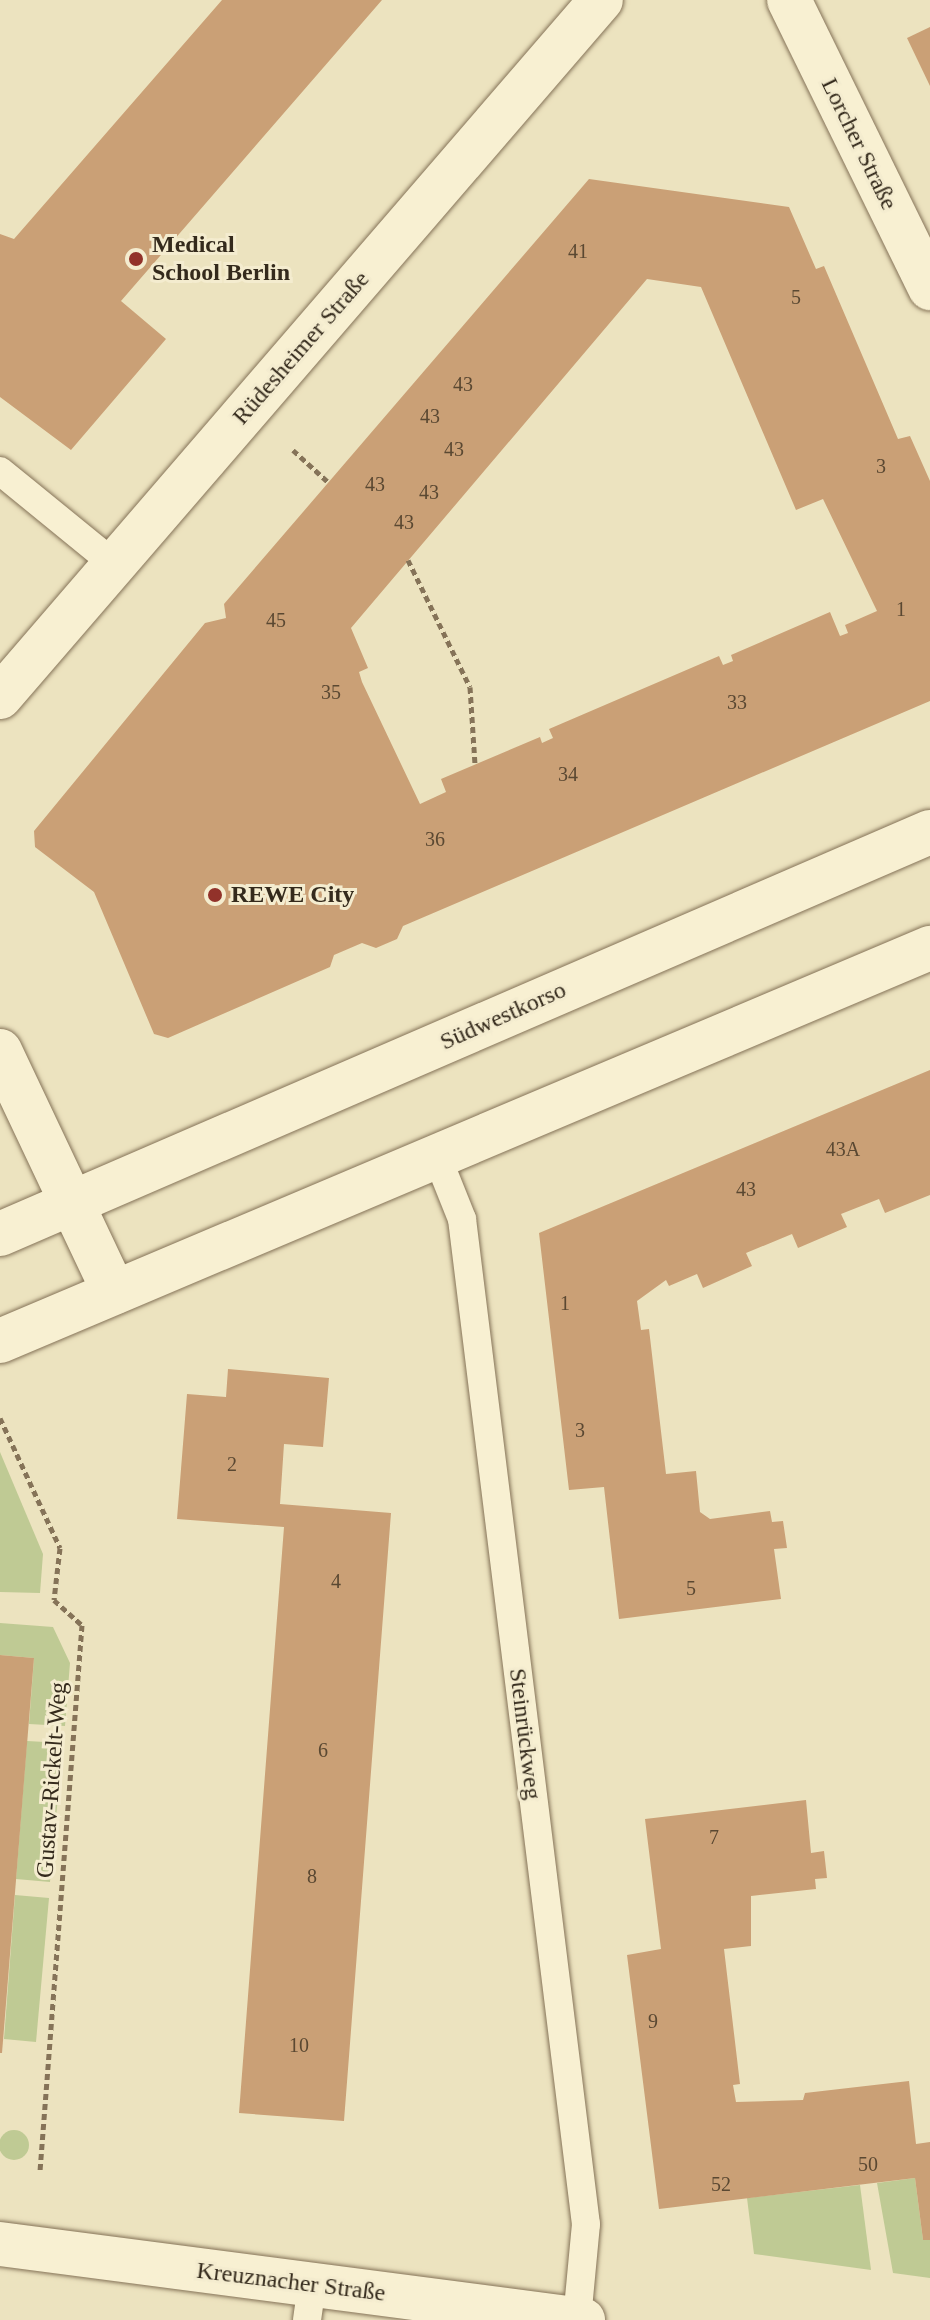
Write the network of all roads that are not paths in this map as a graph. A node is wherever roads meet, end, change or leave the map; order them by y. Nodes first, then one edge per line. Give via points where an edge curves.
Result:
1 (601, 0) edge
2 (789, 0) edge
3 (930, 288) edge
4 (0, 471) edge
5 (114, 564) junction
6 (0, 697) edge
7 (930, 832) edge
8 (930, 948) edge
9 (0, 1051) edge
10 (436, 1154) junction
11 (76, 1201) junction
12 (0, 1234) edge
13 (114, 1292) junction
14 (0, 1341) edge
15 (0, 2244) edge
16 (309, 2302) edge
17 (580, 2320) edge

1 - 5 street, Rüdesheimer Straße
2 - 3 street, Lorcher Straße
4 - 5 lane
5 - 6 street, Rüdesheimer Straße
7 - 11 street, Südwestkorso
8 - 10 street
9 - 11 street
10 - 13 street
10 - 17 lane, Steinrückweg via 462,1219 586,2224
11 - 12 street, Südwestkorso
11 - 13 street
13 - 14 street
15 - 16 street, Kreuznacher Straße
16 - 17 street, Kreuznacher Straße

